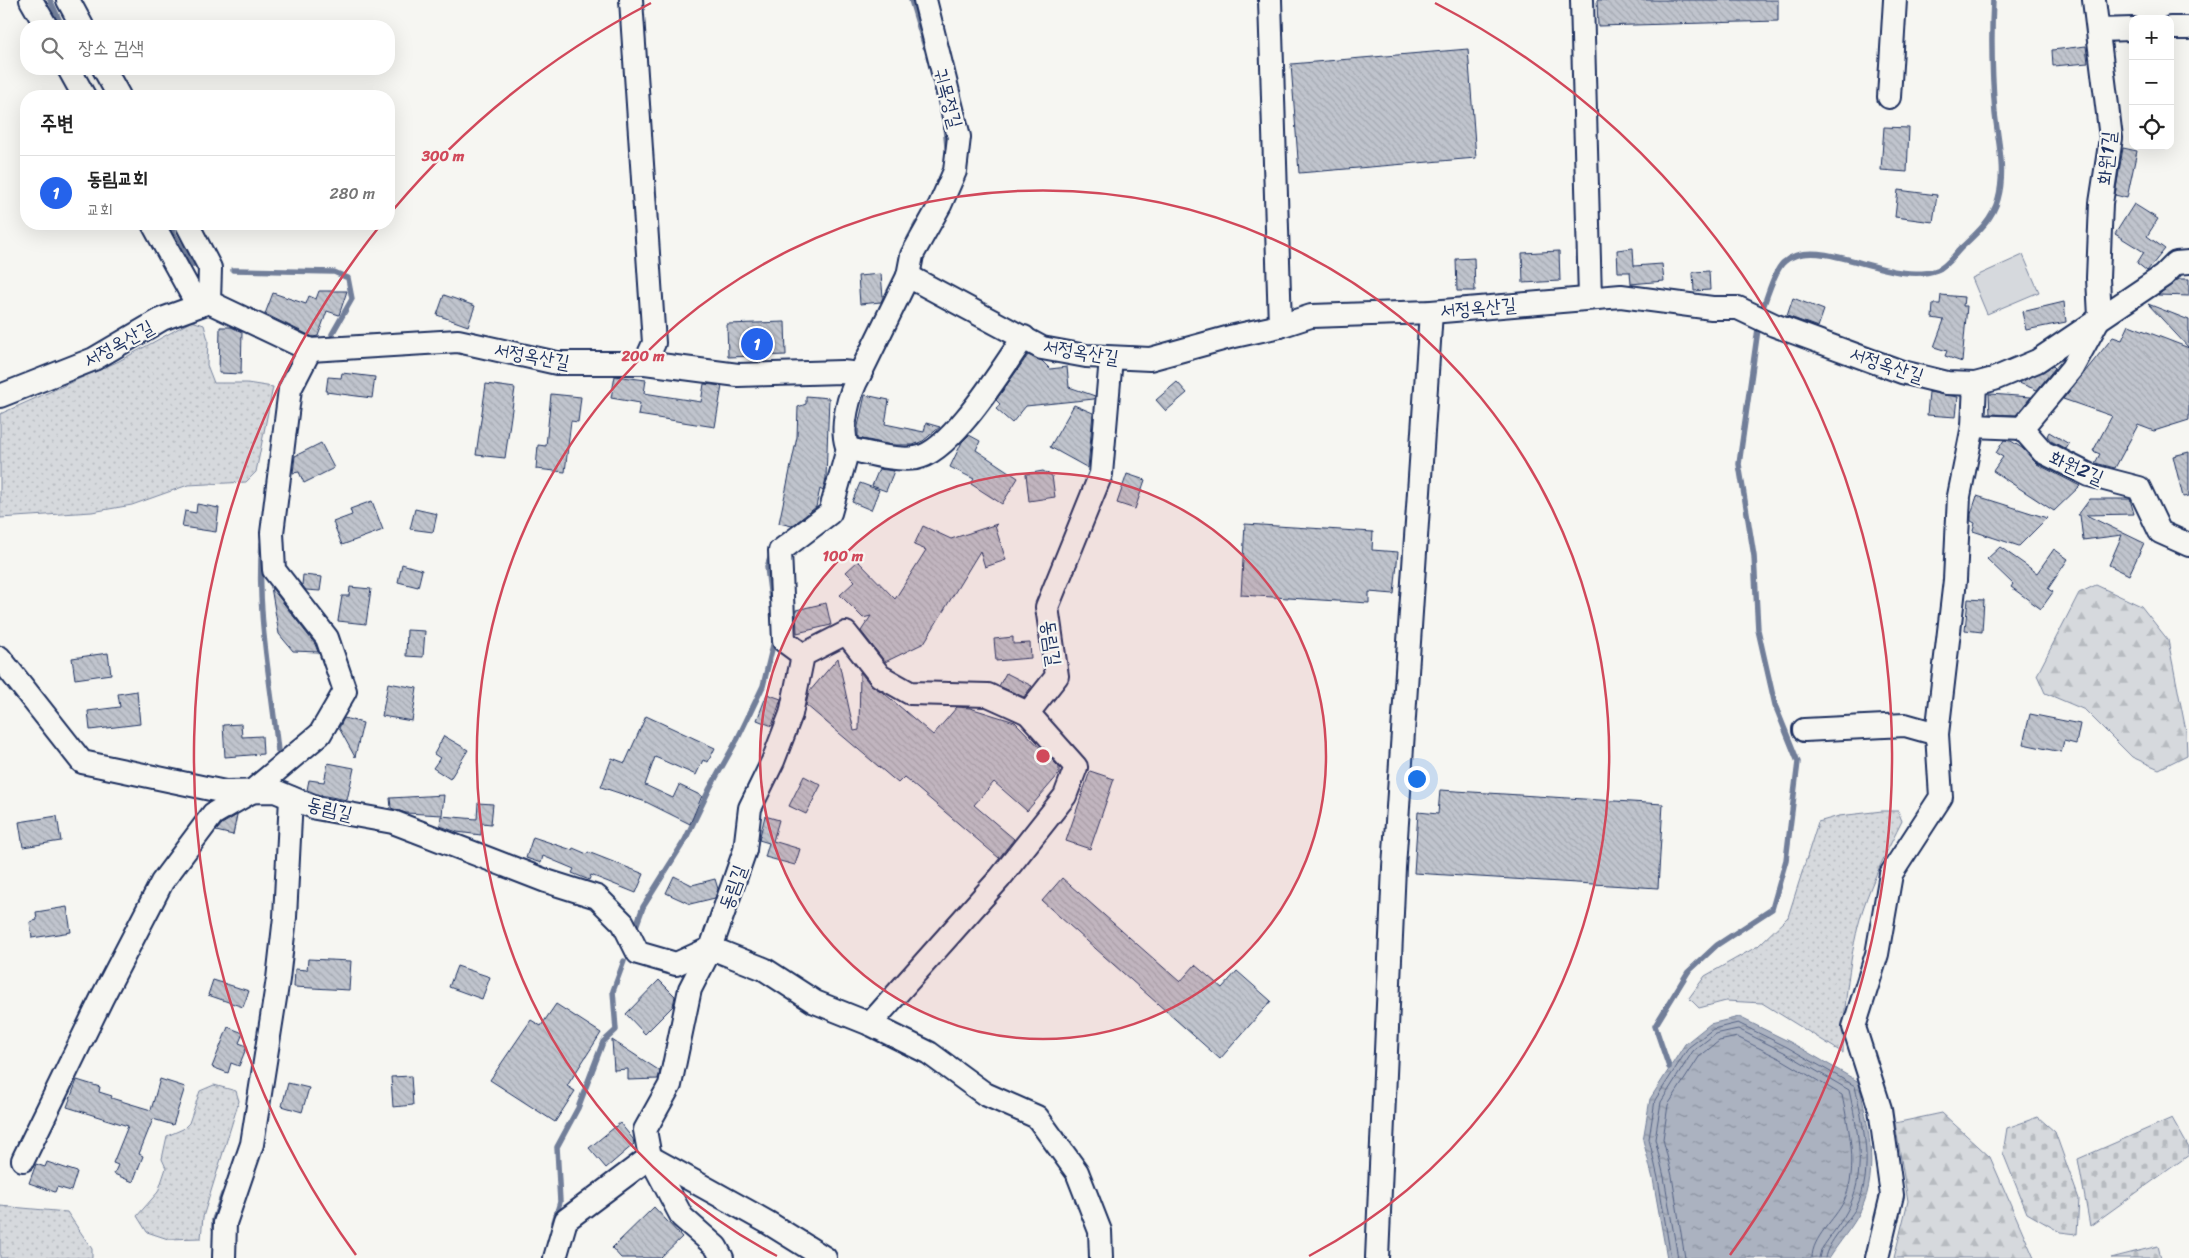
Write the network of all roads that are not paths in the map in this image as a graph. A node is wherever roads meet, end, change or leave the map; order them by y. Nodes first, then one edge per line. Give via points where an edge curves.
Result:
1 (32, 0) edge
2 (68, 0) edge
3 (631, 0) edge
4 (925, 0) edge
5 (1270, 0) edge
6 (1582, 0) edge
7 (1895, 0) edge
8 (2094, 0) edge
9 (43, 20) edge
10 (79, 20) edge
11 (2174, 28) edge
12 (2189, 28) edge
13 (2129, 29) edge
14 (2098, 30) junction
15 (72, 75) edge
16 (107, 75) edge
17 (81, 90) edge
18 (116, 90) edge
19 (1889, 97) dead end
20 (156, 230) edge
21 (190, 230) edge
22 (2189, 262) edge
23 (908, 276) junction
24 (1590, 298) junction
25 (209, 302) junction
26 (1430, 312) junction
27 (2100, 317) junction
28 (1280, 326) junction
29 (1024, 337) junction
30 (310, 350) junction
31 (1111, 358) junction
32 (644, 363) junction
33 (860, 374) junction
34 (1975, 384) junction
35 (0, 396) edge
36 (1973, 426) junction
37 (2022, 428) junction
38 (848, 449) junction
39 (2189, 545) edge
40 (803, 655) junction
41 (0, 658) edge
42 (1028, 713) junction
43 (1804, 730) dead end
44 (1937, 734) junction
45 (251, 792) junction
46 (292, 798) junction
47 (711, 948) junction
48 (870, 1024) junction
49 (650, 1157) junction
50 (24, 1160) dead end
51 (224, 1258) edge
52 (555, 1258) edge
53 (722, 1258) edge
54 (825, 1258) edge
55 (1101, 1258) edge
56 (1377, 1258) edge
57 (1877, 1258) edge

1 - 9 lane
2 - 10 lane
3 - 32 lane via 654,343
4 - 23 lane, 귀목정길 via 959,137 955,171 912,255
5 - 28 lane
6 - 24 lane
7 - 19 lane
8 - 14 lane, 화원1길
11 - 12 lane
13 - 14 lane
14 - 27 lane, 화원1길 via 2110,138 2101,203
15 - 17 lane
16 - 18 lane
20 - 25 lane via 192,295
21 - 25 lane via 210,268
22 - 27 lane, 서정옥산길 via 2176,263
23 - 29 lane, 서정옥산길
23 - 33 lane
24 - 26 lane, 서정옥산길
24 - 34 lane, 서정옥산길 via 1620,296 1712,308 1738,308 1774,325 1902,372 1947,383
25 - 30 lane, 서정옥산길
25 - 35 lane, 서정옥산길 via 162,319 94,359
26 - 28 lane, 서정옥산길 via 1311,316
26 - 56 lane via 1394,867
27 - 34 lane, 서정옥산길 via 2037,361
27 - 37 lane via 2072,368
28 - 31 lane, 서정옥산길 via 1150,359
29 - 31 lane, 서정옥산길 via 1042,348
29 - 38 lane via 945,444 918,458 898,458
30 - 32 lane, 서정옥산길 via 458,341 556,363
30 - 45 lane via 290,389 272,533 274,570 327,638 346,690 320,734
31 - 42 lane, 동림길 via 1101,474 1047,607 1057,676
32 - 33 lane, 서정옥산길 via 738,376
33 - 38 lane via 849,393 844,440
34 - 36 lane
36 - 37 lane
36 - 44 lane via 1959,496 1956,580
37 - 39 lane, 화원2길 via 2042,452 2089,476 2138,488 2160,532
38 - 40 lane via 830,513 780,551 784,641
40 - 42 lane via 846,633 880,676 910,693 988,694
40 - 47 lane, 동림길 via 791,714 750,808 745,850
41 - 45 lane, 동림길 via 82,762 225,792
42 - 48 lane via 1076,767 1066,796 1000,878
43 - 44 lane via 1905,724
44 - 57 lane via 1941,797 1891,874 1877,954 1854,1027 1880,1109 1892,1195
45 - 46 lane, 동림길 via 275,791
45 - 50 lane via 213,814 162,882
46 - 47 lane, 동림길 via 316,808 393,822 546,881 597,897 623,923 638,953 676,964
46 - 51 lane via 278,979 252,1144 224,1223
47 - 48 lane via 764,969 815,1002
47 - 49 lane via 690,989 670,1085 645,1130
48 - 55 lane via 929,1053 985,1094 1037,1117 1077,1172 1100,1231
49 - 52 lane via 566,1220
49 - 53 lane via 682,1217 716,1246
49 - 54 lane

